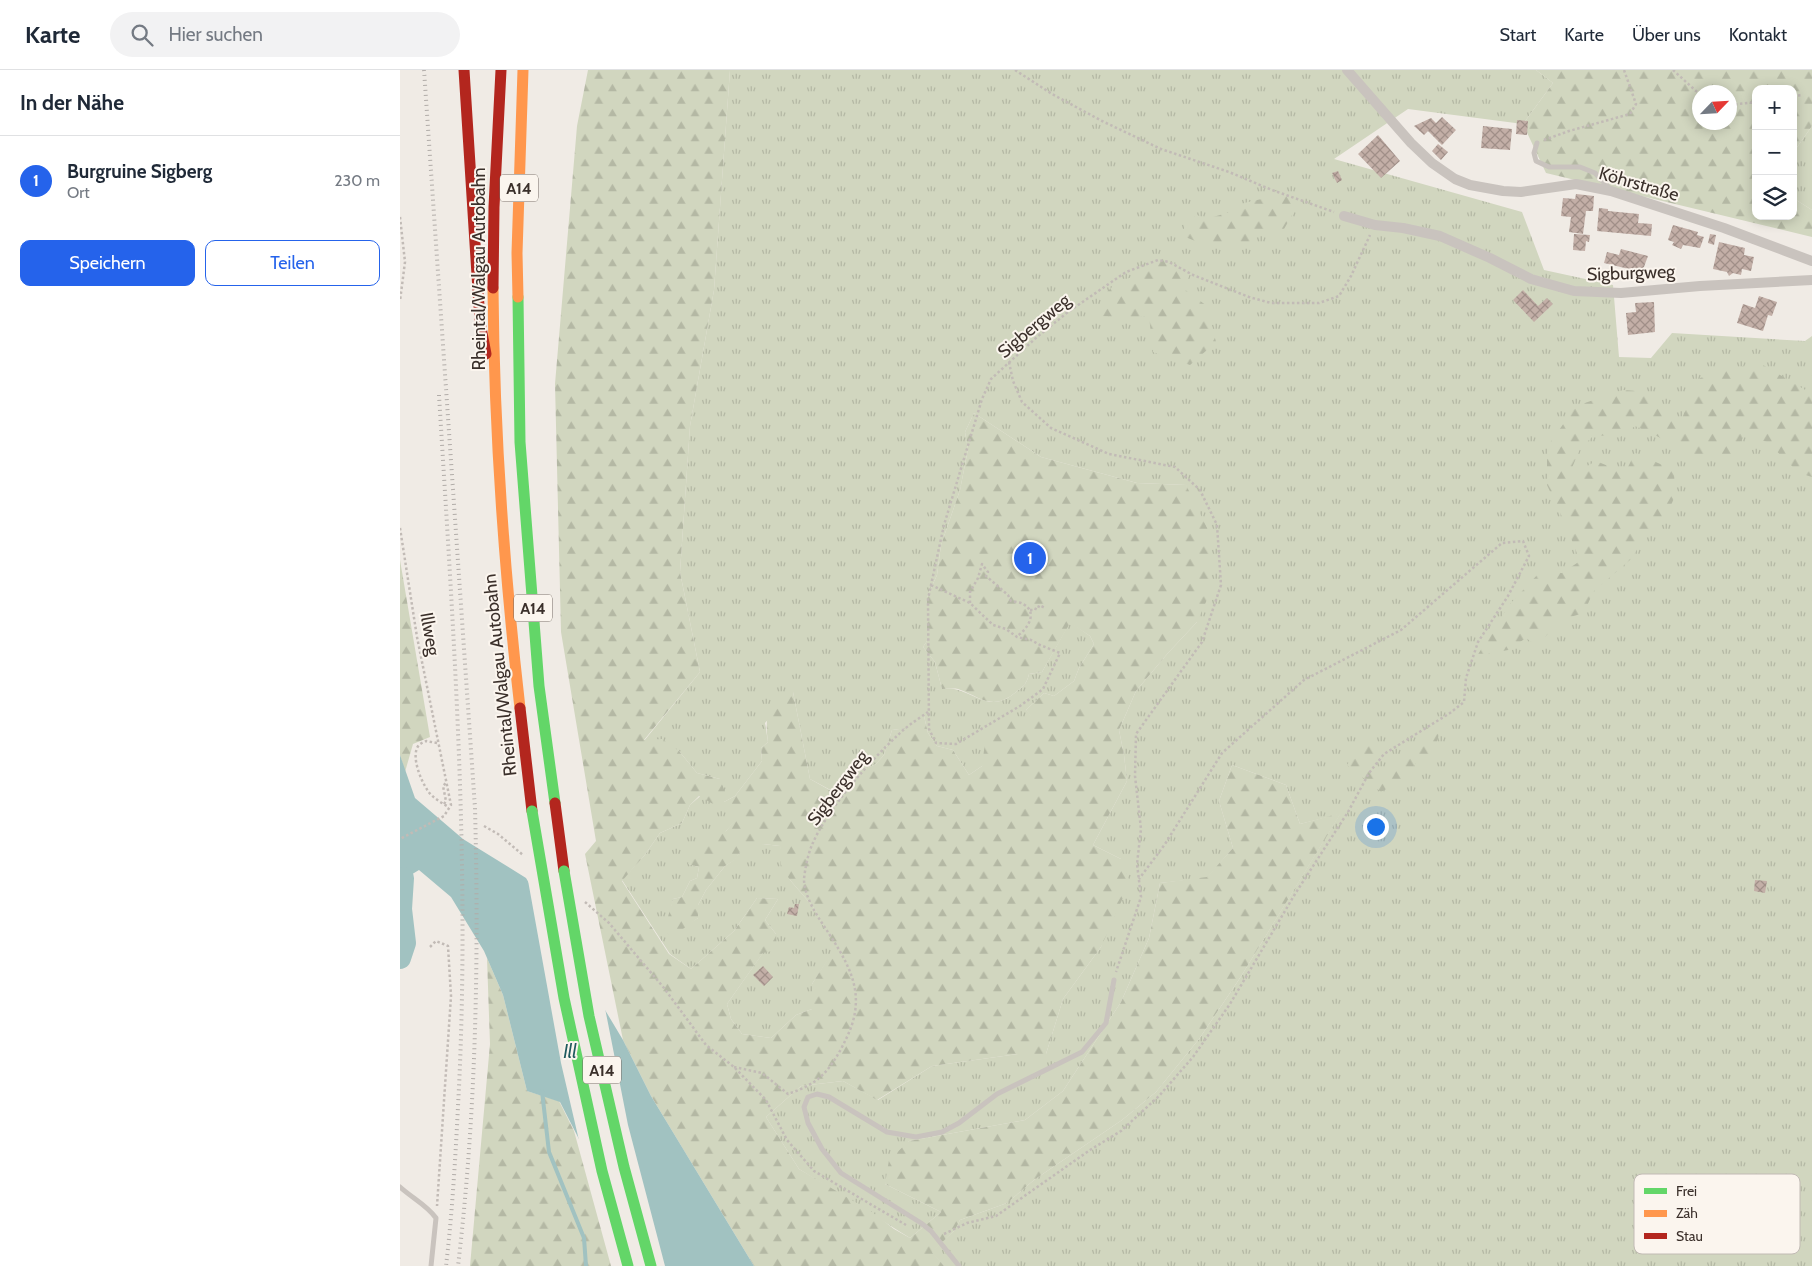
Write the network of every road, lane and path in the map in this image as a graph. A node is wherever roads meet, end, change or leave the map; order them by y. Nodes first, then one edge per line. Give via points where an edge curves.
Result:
1 (464, 70) edge
2 (501, 70) edge
3 (523, 70) edge
4 (1015, 70) edge
5 (1347, 70) edge
6 (1624, 70) edge
7 (1674, 70) edge
8 (1692, 87) edge
9 (1802, 95) dead end
10 (1797, 96) edge
11 (1752, 102) edge
12 (1737, 104) edge
13 (1537, 143) joint
14 (1611, 191) junction
15 (1344, 216) joint
16 (400, 217) edge
17 (1375, 225) junction
18 (1812, 261) edge
19 (1812, 280) edge
20 (400, 301) edge
21 (1009, 362) junction
22 (496, 404) junction
23 (400, 528) edge
24 (931, 585) junction
25 (970, 603) junction
26 (1044, 604) dead end
27 (1030, 610) junction
28 (1017, 636) junction
29 (928, 712) junction
30 (438, 744) junction
31 (447, 782) junction
32 (484, 826) dead end
33 (400, 839) edge
34 (526, 857) dead end
35 (1139, 879) junction
36 (582, 900) dead end
37 (430, 947) dead end
38 (1114, 980) joint
39 (734, 1067) junction
40 (400, 1187) edge
41 (436, 1218) junction
42 (910, 1228) dead end
43 (937, 1238) junction
44 (431, 1266) edge
45 (628, 1266) edge
46 (650, 1266) edge
47 (959, 1266) edge

1 - 22 highway via 480,322
2 - 22 highway, Rheintal/Walgau Autobahn / A14 via 493,288
3 - 46 highway, A14, bridge via 517,252 520,442 539,686 564,871 589,1016
4 - 15 path via 1069,103 1161,149
5 - 14 street, Köhrstraße via 1411,143 1455,179 1503,191 1521,192 1576,184
6 - 13 path via 1636,104 1630,114 1569,130
7 - 8 path
9 - 10 path
11 - 12 path
13 - 14 lane via 1536,161 1549,167 1580,167 1595,173
14 - 18 street, Köhrstraße
15 - 17 street, Sigburgweg
16 - 20 path via 404,262
17 - 19 street, Sigburgweg via 1440,236 1531,279 1574,291 1622,293
17 - 21 path, Sigbergweg via 1339,296 1319,303 1272,303 1158,260 1126,272 1068,312
21 - 24 path, Sigbergweg via 991,379 982,399 944,525
21 - 35 path via 1022,402 1051,428 1110,454 1175,467 1200,490 1217,524 1220,585 1202,642 1136,734 1141,829 1137,864
22 - 45 highway, Rheintal/Walgau Autobahn / A14, bridge via 504,551 532,811 564,998 602,1170
23 - 30 path, Illweg
24 - 25 path
24 - 29 path, Sigbergweg via 928,599
25 - 27 path via 970,592 982,564 988,572 986,576 1011,601
25 - 28 path via 993,625
26 - 27 path via 1042,608 1037,606
27 - 28 path via 1028,628
28 - 29 path, Sigbergweg via 1060,653 1044,689 956,744 936,743 929,729
29 - 39 path, Sigbergweg via 899,734 866,768 827,818 811,846 804,880 810,906 842,954 854,980 853,1026 841,1050 822,1076 788,1094 762,1073
30 - 31 path, Illweg
30 - 31 path via 426,740 418,745 415,753 419,775 428,792 445,805 443,786
31 - 33 path, Illweg via 451,805 444,816
32 - 34 path
35 - 38 path via 1141,897
35 - 43 path via 1222,753 1304,680 1401,630 1502,543 1523,542 1529,556 1478,642 1466,678 1464,702 1384,754 1230,1004 1193,1057 1159,1096 1121,1131 996,1216 967,1223
36 - 39 path via 609,923 664,988 706,1045
37 - 41 path via 436,941 448,946 452,996
38 - 43 lane via 1106,1023 1082,1052 996,1094 942,1132 916,1137 887,1132 828,1097 817,1094 808,1098 804,1107 808,1123 822,1150 841,1173 921,1223
39 - 42 path via 766,1100 788,1140 814,1171
40 - 41 lane via 429,1208
41 - 44 lane
43 - 47 lane

